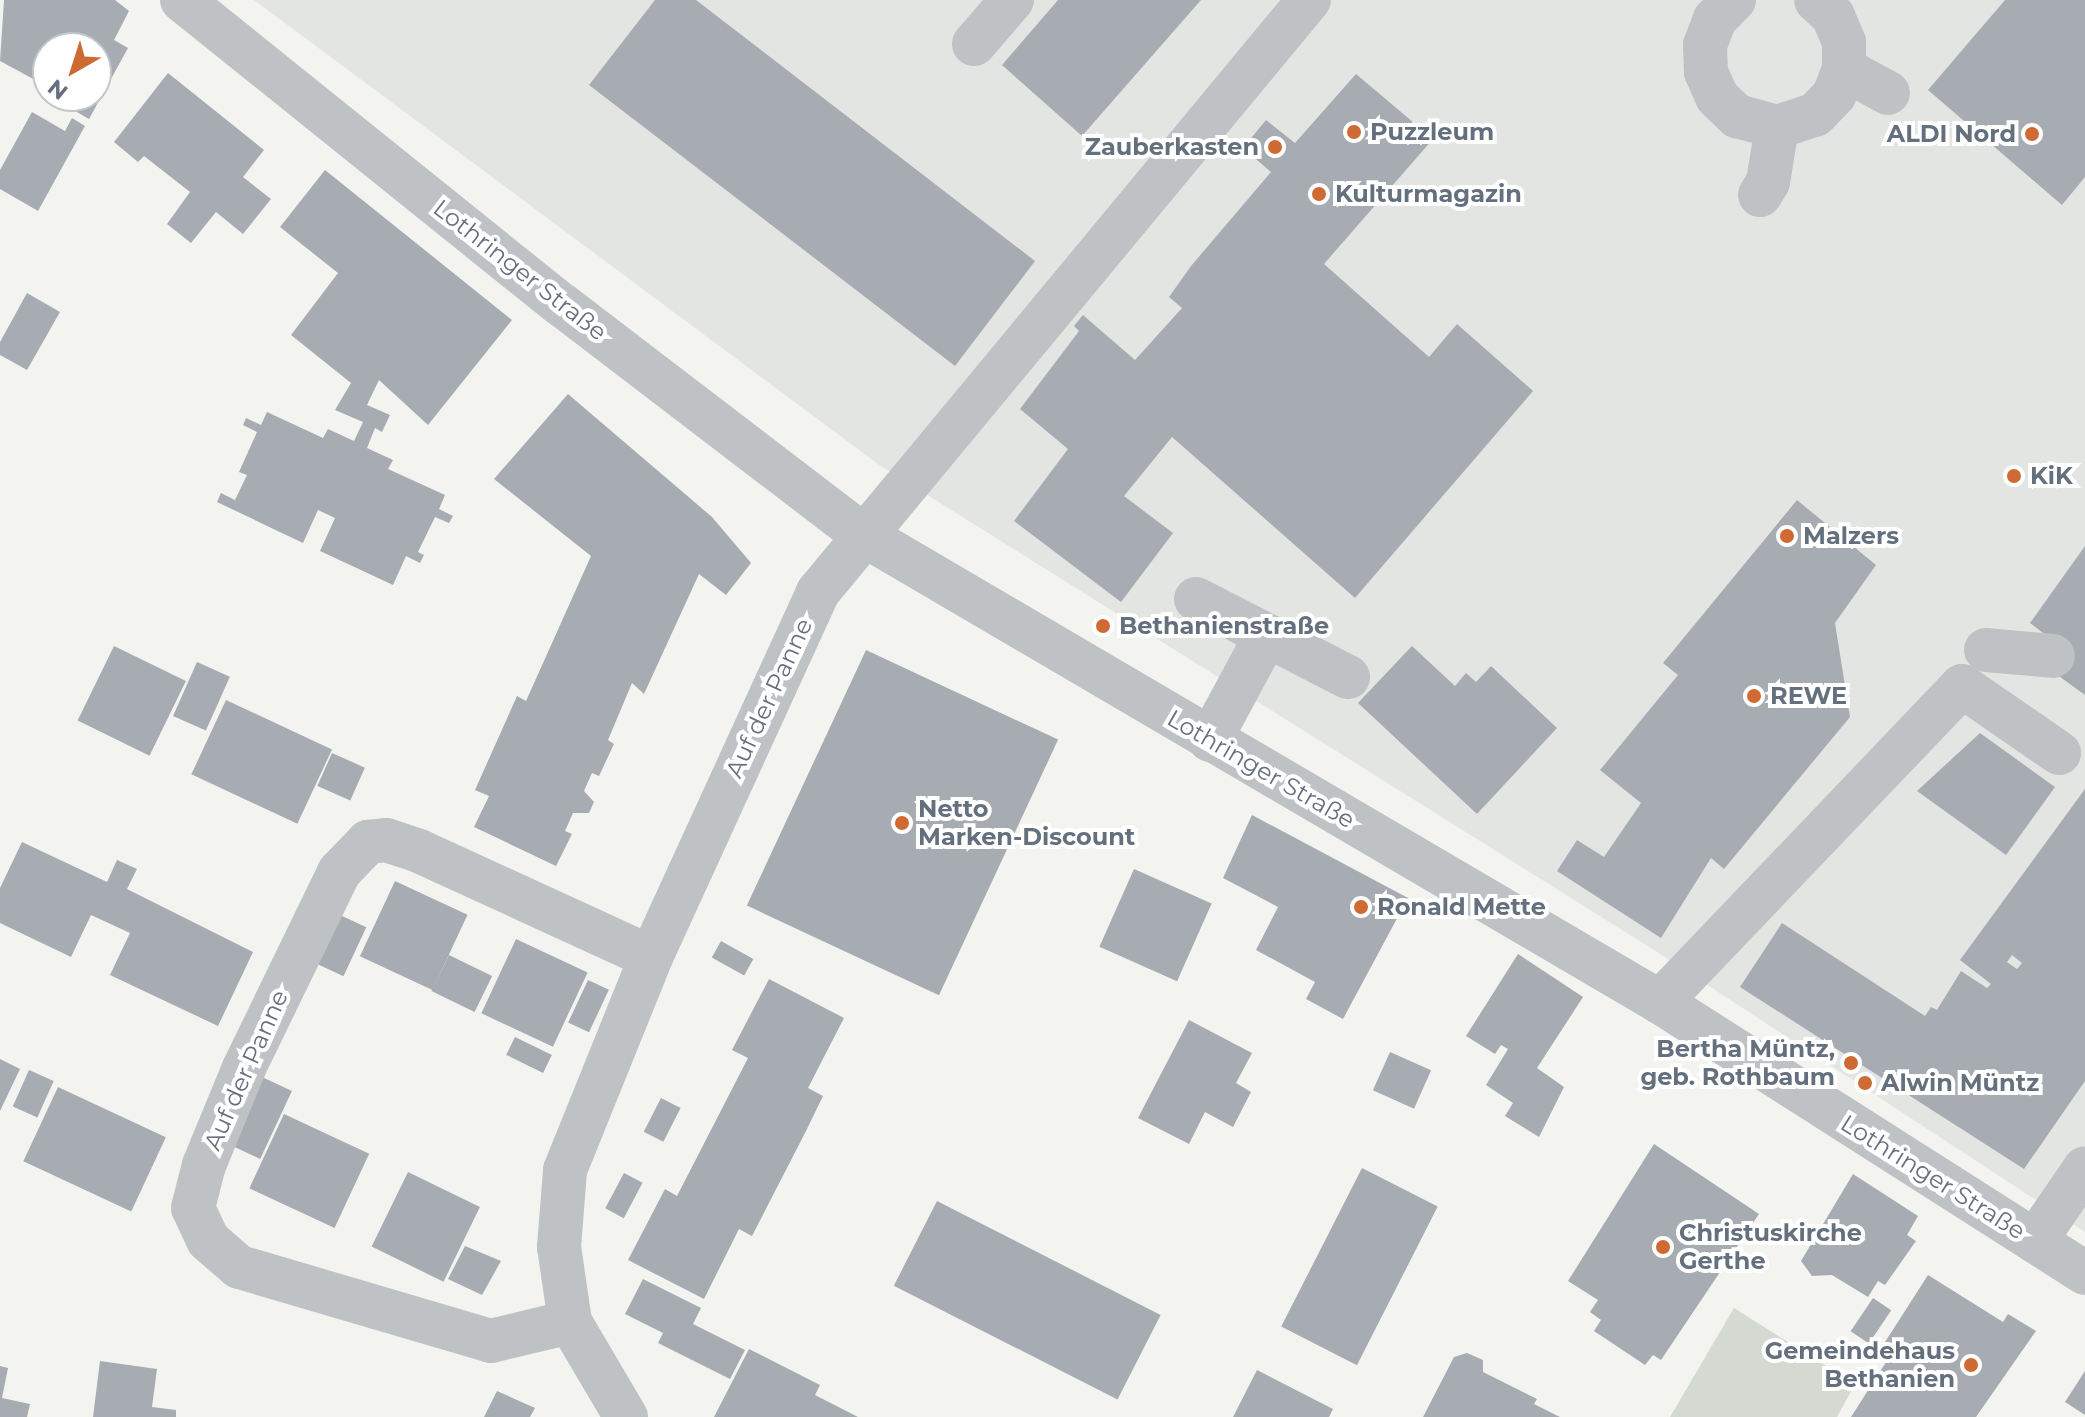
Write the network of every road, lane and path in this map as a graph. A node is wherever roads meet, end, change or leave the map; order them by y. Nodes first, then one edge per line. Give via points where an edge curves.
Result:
1 (182, 0) edge
2 (1012, 0) edge
3 (1734, 0) edge
4 (1816, 0) edge
5 (1288, 8) edge
6 (974, 44) dead end
7 (1844, 69) junction
8 (1888, 93) dead end
9 (1777, 127) junction
10 (1760, 195) dead end
11 (862, 534) junction
12 (1196, 599) dead end
13 (1266, 636) junction
14 (1986, 650) dead end
15 (2053, 656) dead end
16 (1348, 677) dead end
17 (1210, 740) junction
18 (2059, 753) dead end
19 (651, 957) junction
20 (1660, 1002) junction
21 (2085, 1168) edge
22 (2035, 1241) junction
23 (2085, 1273) edge
24 (570, 1322) junction
25 (626, 1417) edge

1 - 11 street, Lothringer Straße via 562,305
2 - 6 street
3 - 9 street via 1715,19 1705,45 1706,72 1717,97 1737,116
4 - 7 street via 1833,16 1844,42
5 - 11 street
7 - 8 street
7 - 9 street via 1834,95 1815,115
9 - 10 street via 1768,182
11 - 17 street, Lothringer Straße
11 - 19 street, Auf der Panne via 818,592
12 - 13 street
13 - 16 street
13 - 17 street
14 - 15 street
17 - 20 street, Lothringer Straße
18 - 20 street via 1962,686
19 - 24 street, Auf der Panne via 565,1170 559,1247
19 - 24 street, Auf der Panne via 419,851 386,840 368,842 339,872 244,1068 204,1165 193,1208 208,1240 239,1267 491,1341
20 - 22 street, Lothringer Straße
21 - 22 street
22 - 23 street, Lothringer Straße
24 - 25 street, Auf der Panne

